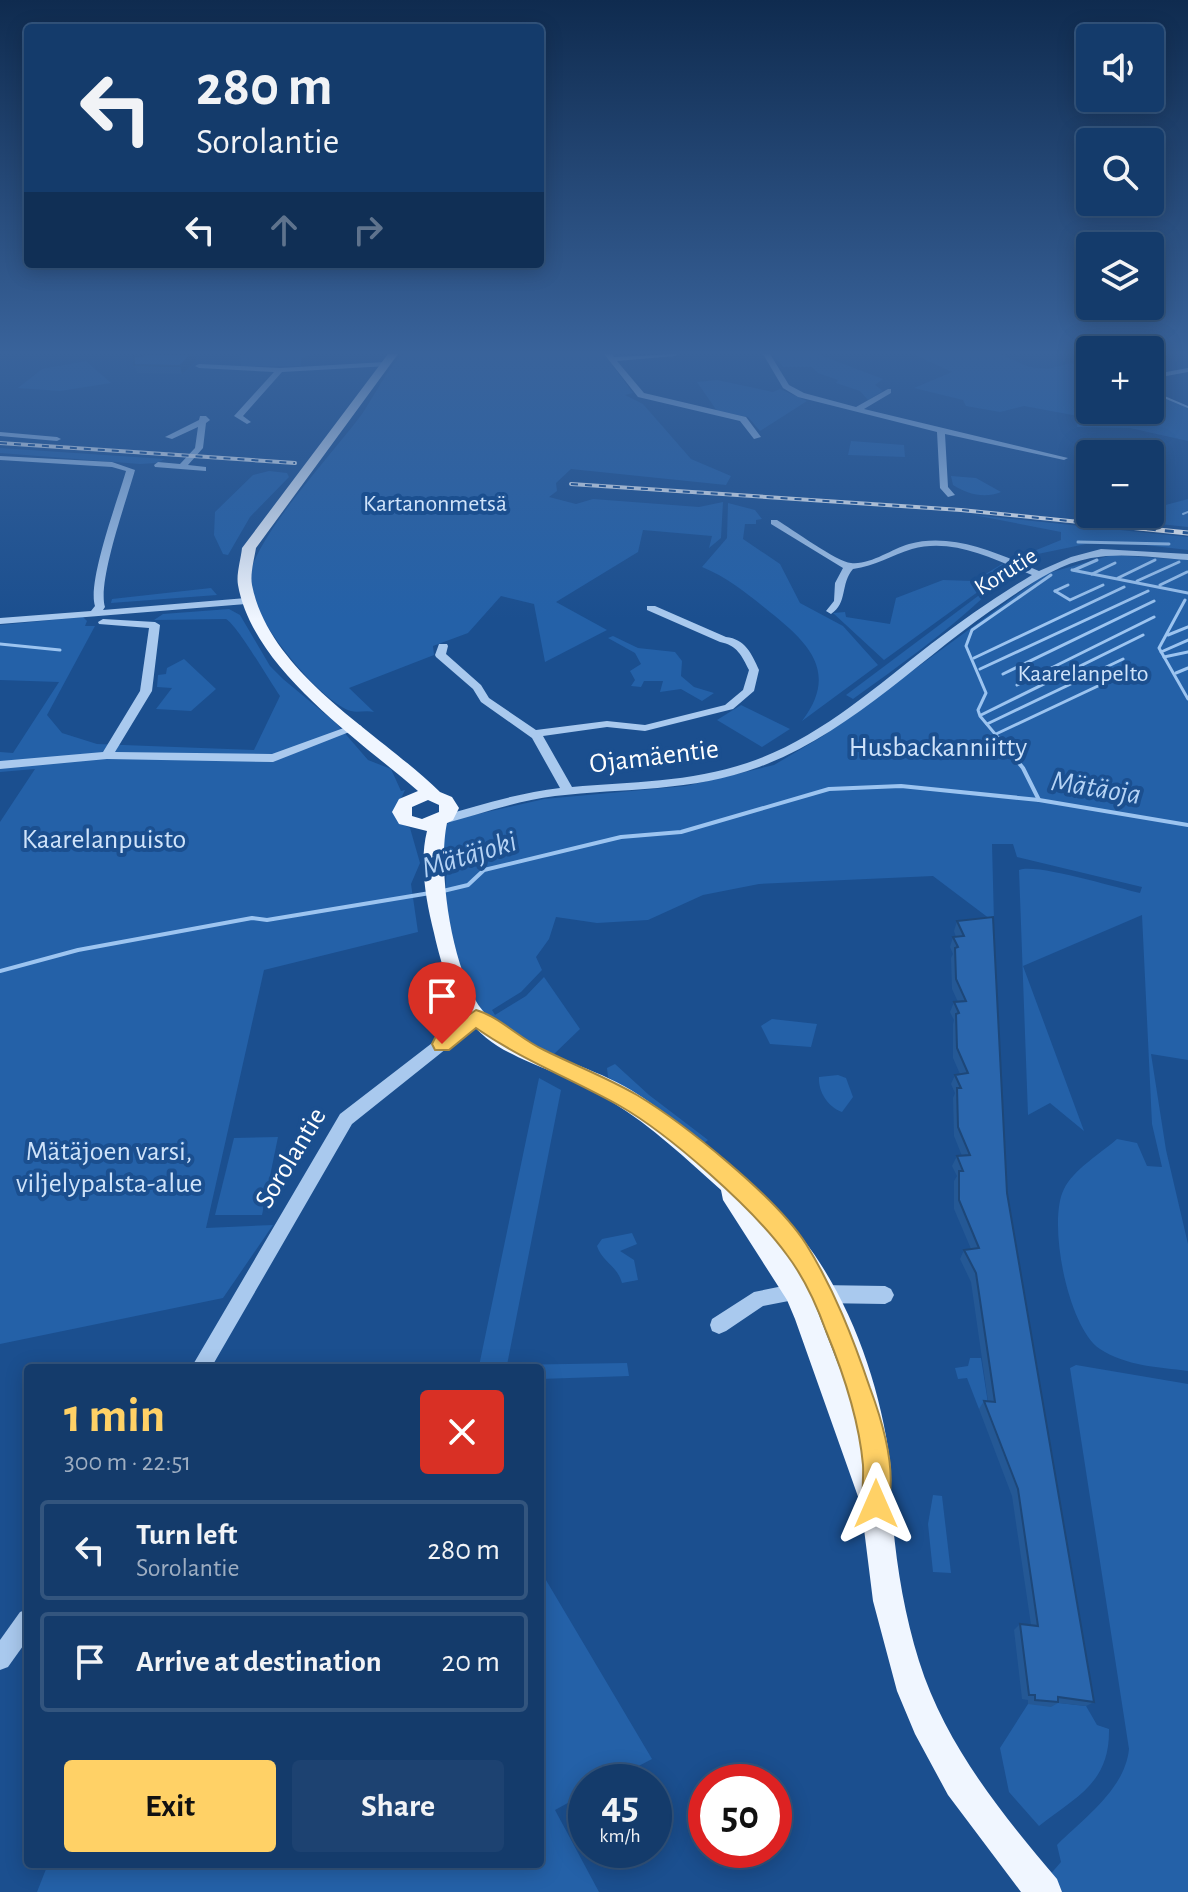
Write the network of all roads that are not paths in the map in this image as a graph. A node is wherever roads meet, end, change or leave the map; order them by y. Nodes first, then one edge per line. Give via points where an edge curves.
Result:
1 (203, 442) edge
2 (327, 442) edge
3 (942, 442) edge
4 (992, 442) edge
5 (0, 458) edge
6 (1064, 458) dead end
7 (184, 463) junction
8 (158, 465) dead end
9 (203, 469) dead end
10 (951, 495) dead end
11 (774, 522) dead end
12 (1188, 557) edge
13 (850, 567) junction
14 (1031, 571) junction
15 (245, 598) junction
16 (651, 608) dead end
17 (831, 611) dead end
18 (94, 613) junction
19 (0, 621) edge
20 (443, 646) dead end
21 (861, 701) joint
22 (356, 727) junction
23 (535, 734) junction
24 (107, 755) junction
25 (0, 765) edge
26 (405, 770) junction
27 (568, 791) junction
28 (409, 800) junction
29 (441, 810) junction
30 (415, 825) junction
31 (433, 853) junction
32 (476, 1017) junction
33 (809, 1293) junction
34 (885, 1295) dead end
35 (719, 1325) dead end
36 (202, 1364) edge
37 (24, 1626) edge
38 (0, 1659) edge
39 (1044, 1892) edge

1 - 7 street
2 - 15 main road via 249,548 242,571
3 - 10 street via 944,488
4 - 6 street
5 - 18 street via 131,470 97,598 101,605
7 - 8 street
7 - 9 street
11 - 13 street
12 - 14 street, Korutie via 1111,552
13 - 14 street via 923,544 972,548
13 - 17 street via 837,584 846,598
14 - 21 street, Korutie
15 - 18 street
15 - 22 main road via 295,675
16 - 23 street via 745,651 754,670 743,697 729,707 649,728 607,724
18 - 19 street
18 - 24 street via 93,619 104,622 155,625 146,691
20 - 23 street via 440,655 485,700
21 - 27 street, Ojamäentie via 792,748 742,769 650,786
22 - 24 street via 273,758
22 - 26 main road
23 - 27 street
24 - 25 street
26 - 28 main road
26 - 29 main road
27 - 29 street, Ojamäentie via 484,808
28 - 29 main road
28 - 30 main road via 402,816
29 - 30 main road
29 - 31 main road
30 - 31 main road
31 - 32 main road via 440,915 458,989
32 - 33 main road via 519,1047 629,1101 669,1129 752,1200 796,1249
32 - 36 street, Sorolantie via 346,1119
33 - 34 street
33 - 35 street via 760,1298
33 - 39 main road via 865,1408 895,1629 928,1726 988,1823
37 - 38 street

